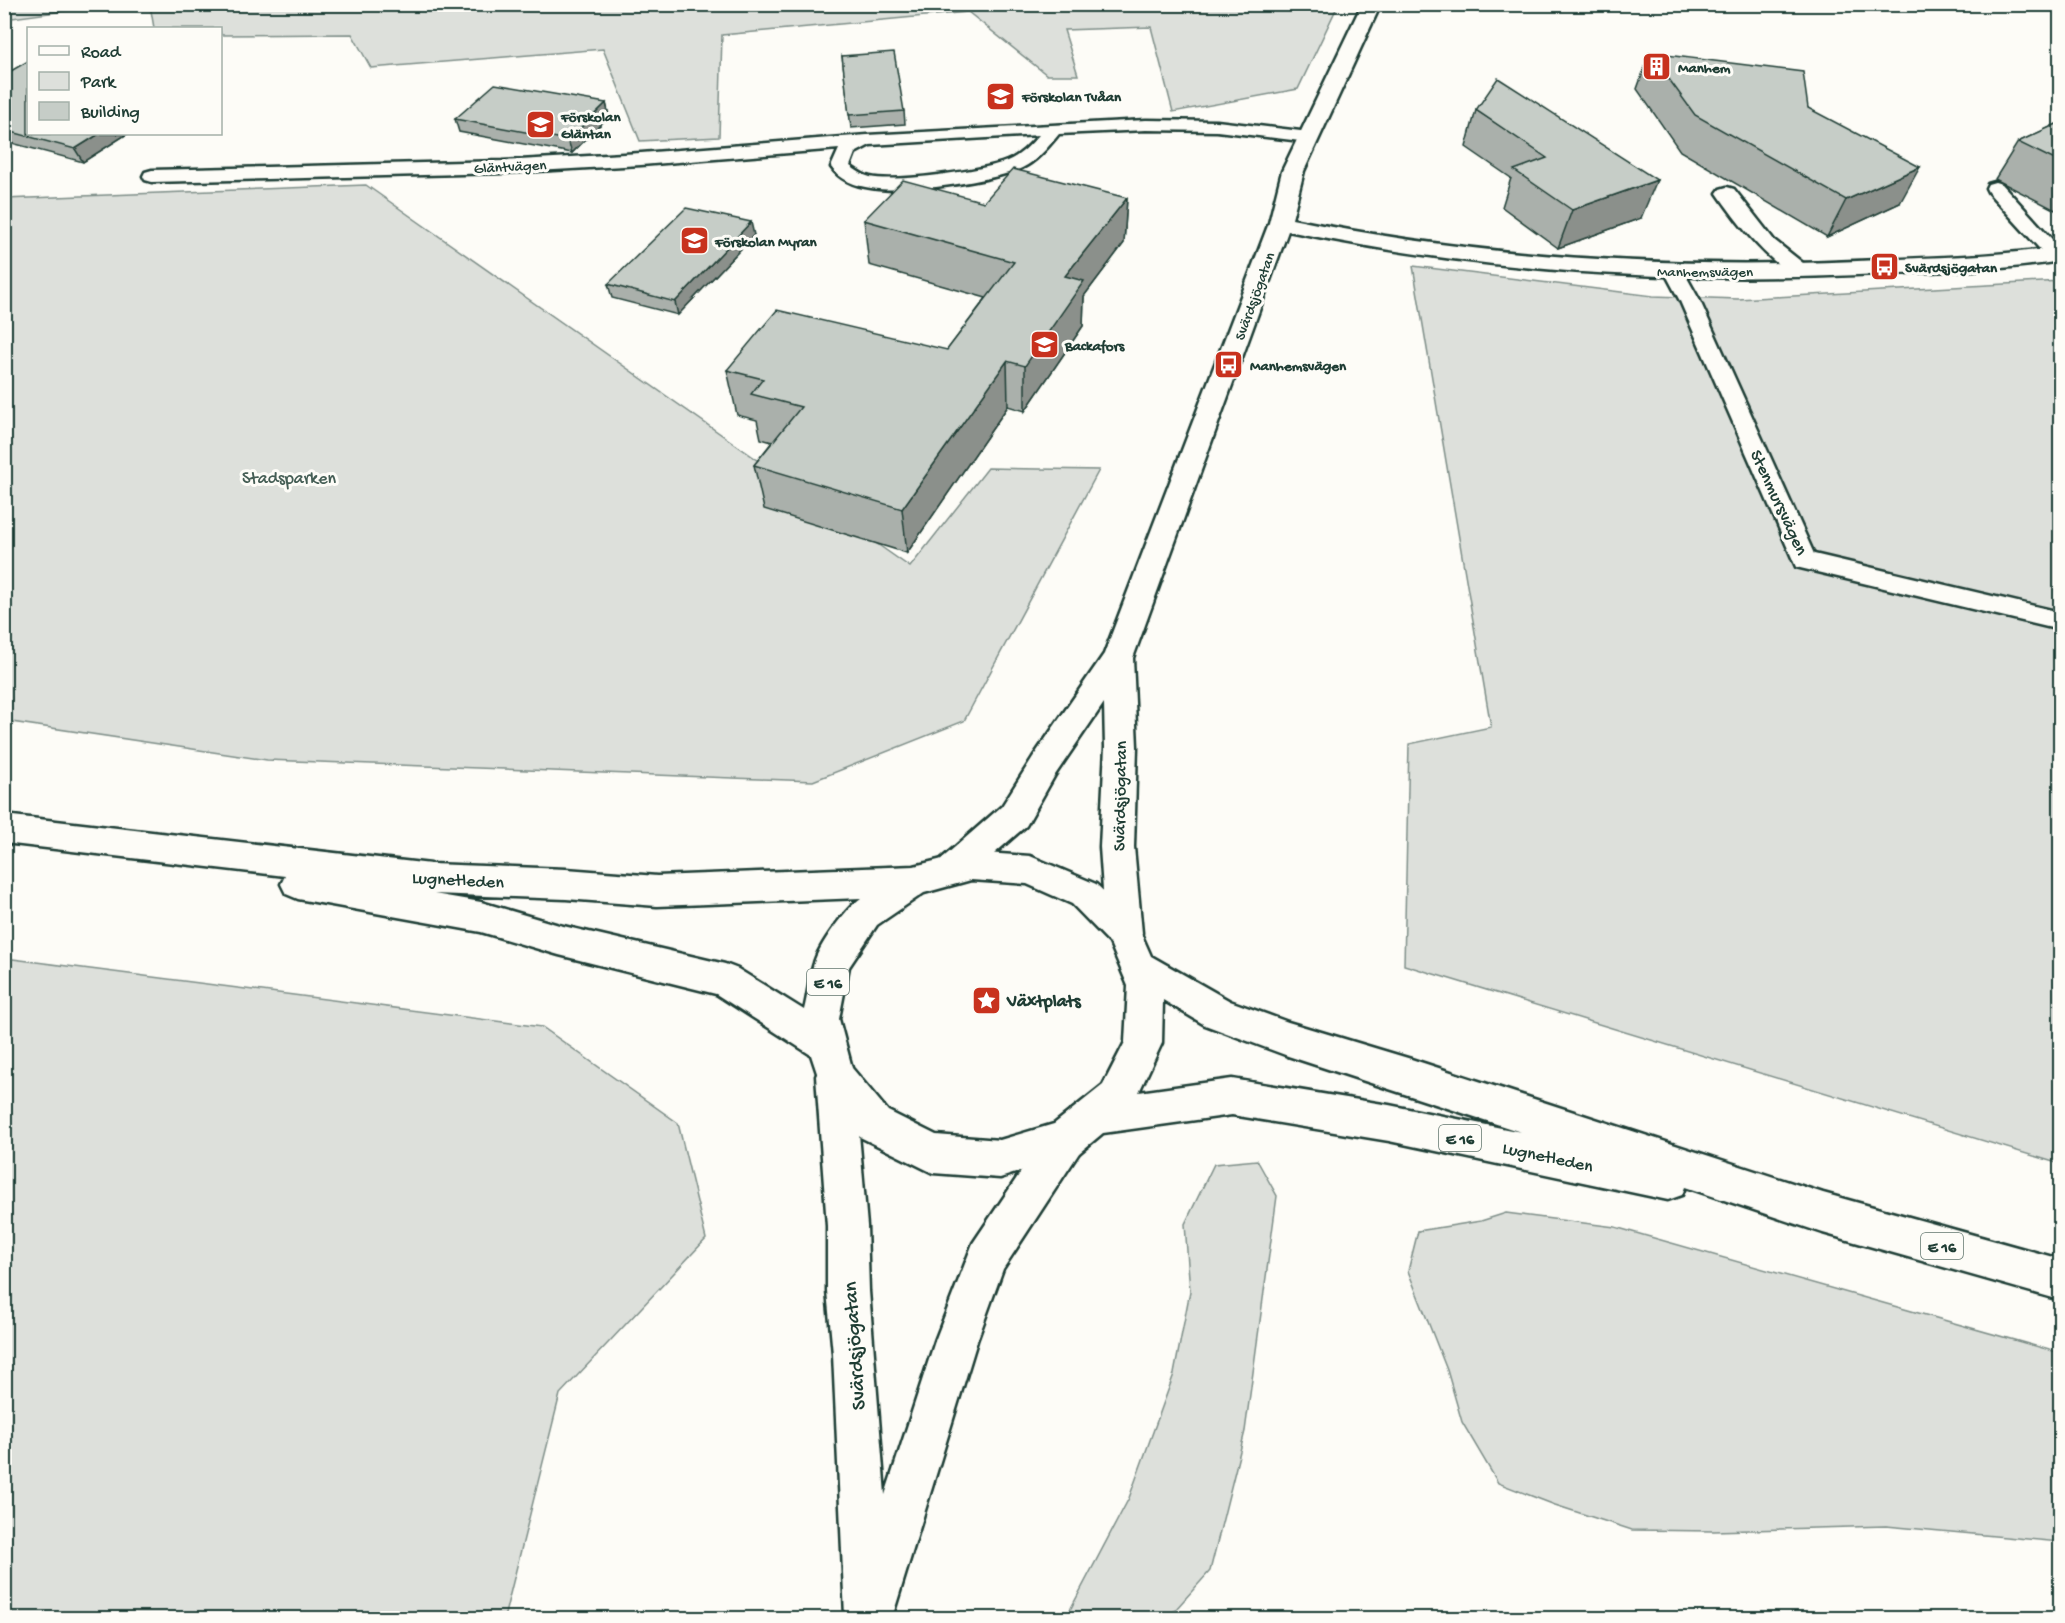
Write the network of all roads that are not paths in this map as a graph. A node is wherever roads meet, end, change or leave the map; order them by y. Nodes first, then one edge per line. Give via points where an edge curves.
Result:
1 (1372, 4) edge
2 (1054, 129) junction
3 (1309, 137) junction
4 (867, 140) junction
5 (152, 176) dead end
6 (1995, 188) dead end
7 (1727, 193) dead end
8 (1280, 223) junction
9 (2058, 254) edge
10 (1674, 271) junction
11 (1801, 271) junction
12 (2061, 621) edge
13 (1118, 658) junction
14 (4, 830) edge
15 (951, 871) junction
16 (914, 881) junction
17 (1124, 933) junction
18 (1138, 967) junction
19 (831, 1061) junction
20 (1080, 1128) junction
21 (1823, 1213) junction
22 (2061, 1280) edge
23 (869, 1617) edge

1 - 3 main road, Svärdsjögatan
2 - 3 lane, Gläntvägen via 1146,124 1217,126
2 - 4 lane, Gläntvägen
2 - 4 lane via 1032,154 1013,166 912,181 873,183 851,177 840,167 841,158 850,147
3 - 8 main road, Svärdsjögatan via 1293,171
4 - 5 lane, Gläntvägen via 502,167
6 - 9 lane
7 - 11 lane via 1767,244
8 - 10 main road, Manhemsvägen via 1356,240 1457,255 1586,268
8 - 13 main road, Svärdsjögatan
9 - 11 main road, Manhemsvägen via 1999,262
10 - 11 main road, Manhemsvägen
10 - 12 lane, Stenmursvägen via 1805,561
13 - 15 main road, Svärdsjögatan via 1014,816
13 - 17 main road, Svärdsjögatan via 1121,747 1117,847
14 - 16 main road, Lugnetleden / E 16 via 431,879 657,891
14 - 19 main road, Lugnetleden / E 16 via 481,917 724,980
15 - 16 main road, E 16
15 - 17 main road, E 16 via 971,866 1030,870 1084,894
16 - 19 main road, E 16 via 865,914 832,962 821,1019
17 - 18 main road, E 16
18 - 20 main road, E 16 via 1146,986 1143,1043 1116,1098
18 - 21 main road, Lugnetleden / E 16 via 1218,1013 1288,1039
19 - 20 main road, E 16 via 874,1124 933,1154 1000,1160
19 - 23 main road, Svärdsjögatan via 847,1226
20 - 21 main road, Lugnetleden / E 16 via 1232,1097 1389,1123
20 - 23 main road, Svärdsjögatan via 987,1257 956,1341
21 - 22 main road, Lugnetleden / E 16

